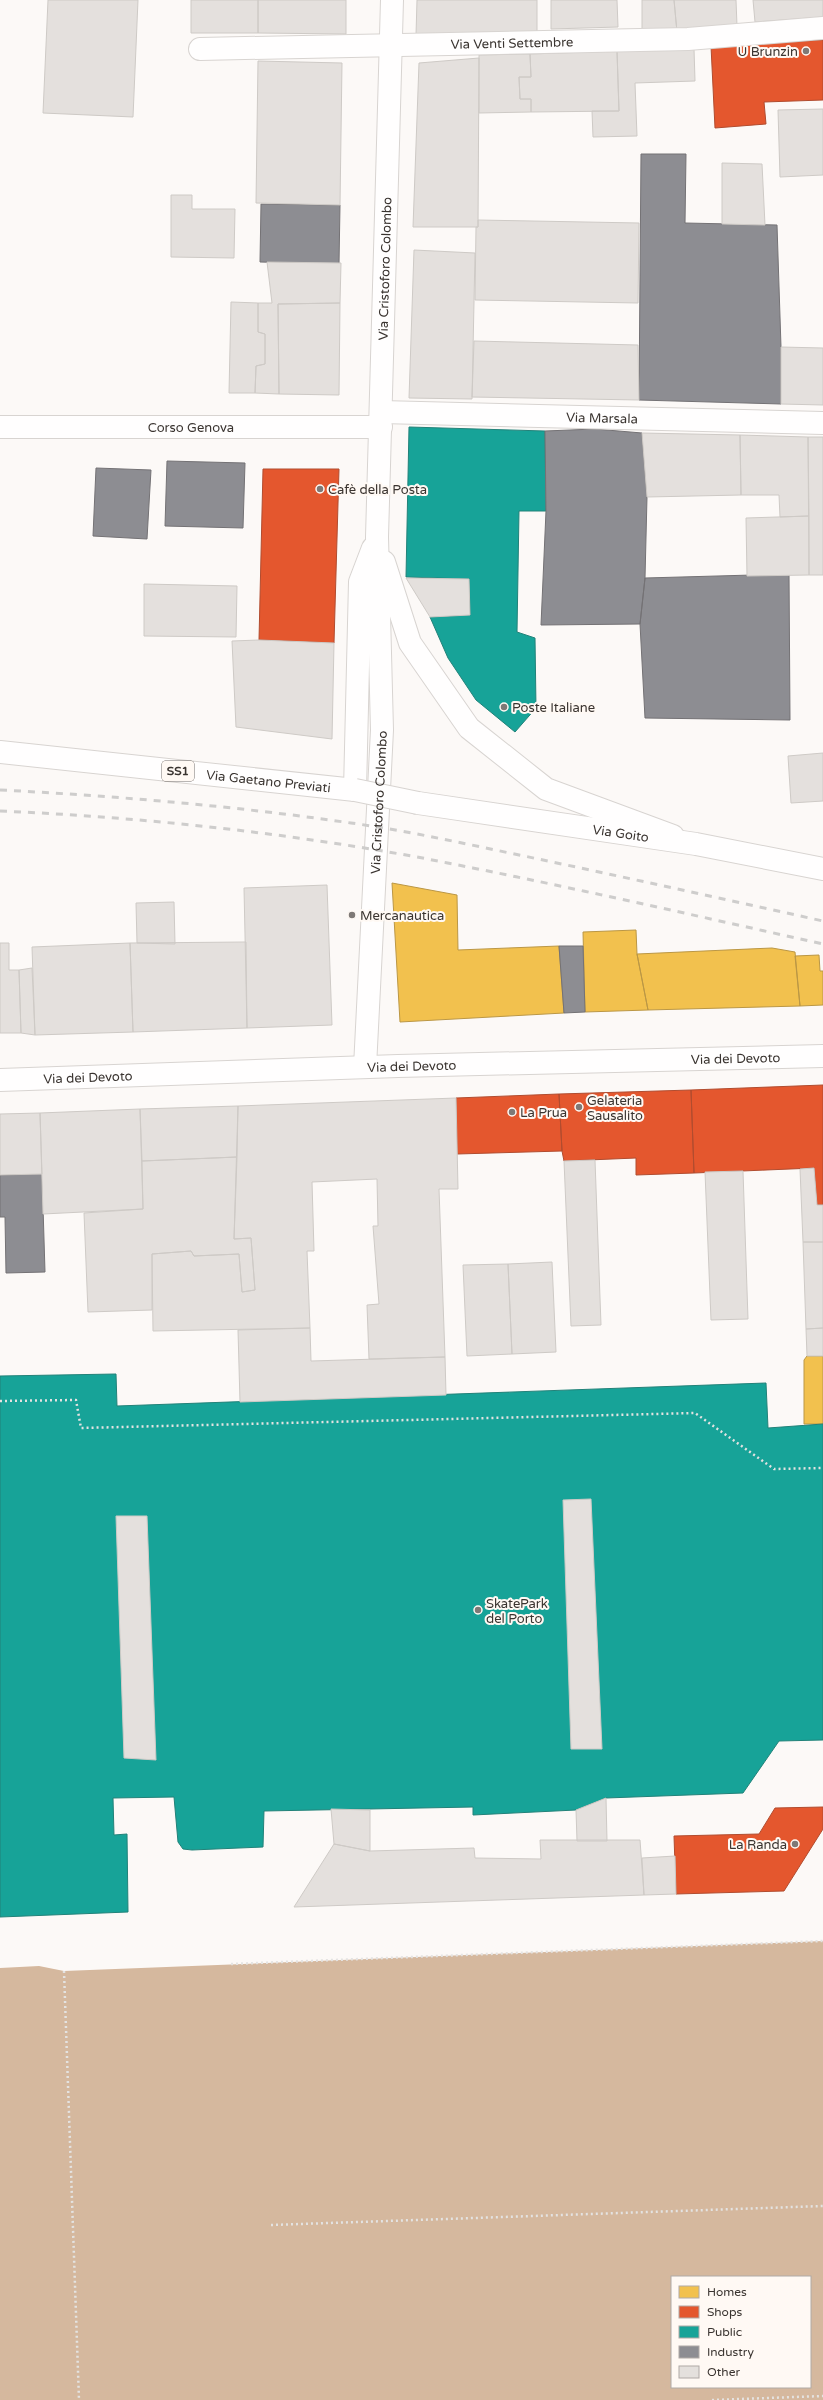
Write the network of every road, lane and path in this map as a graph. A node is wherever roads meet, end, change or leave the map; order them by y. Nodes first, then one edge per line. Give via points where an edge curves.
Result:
1 (392, 0) edge
2 (823, 28) edge
3 (392, 44) junction
4 (200, 49) dead end
5 (381, 420) junction
6 (823, 423) edge
7 (0, 427) edge
8 (377, 537) junction
9 (0, 752) edge
10 (355, 790) junction
11 (418, 803) joint
12 (696, 844) junction
13 (823, 869) edge
14 (823, 1056) edge
15 (365, 1067) junction
16 (0, 1080) edge
17 (0, 1401) edge
18 (823, 1468) edge
19 (823, 1941) edge
20 (231, 1964) dead end
21 (64, 1970) dead end
22 (823, 2206) edge
23 (271, 2226) dead end
24 (823, 2396) edge
25 (79, 2400) edge
26 (712, 2400) edge

1 - 3 street, Via Cristoforo Colombo
2 - 3 street, Via Venti Settembre via 688,39
3 - 4 street, Via Venti Settembre
3 - 5 street, Via Cristoforo Colombo
5 - 6 street, Via Marsala
5 - 7 street, Corso Genova
5 - 8 street, Via Cristoforo Colombo
8 - 10 street, Via Cristoforo Colombo via 360,582
8 - 12 street, Via Cristoforo Colombo via 410,643 469,728 546,789
8 - 15 street, Via Cristoforo Colombo via 382,730
9 - 10 street, Via Gaetano Previati / SS1
10 - 11 street, Via Gaetano Previati, bridge
11 - 12 street, Via Goito
12 - 13 street, Via Goito
14 - 15 street, Via dei Devoto
15 - 16 street, Via dei Devoto
17 - 18 path via 76,1400 81,1428 695,1413 774,1469
19 - 20 path
21 - 25 path
22 - 23 path
24 - 26 path

